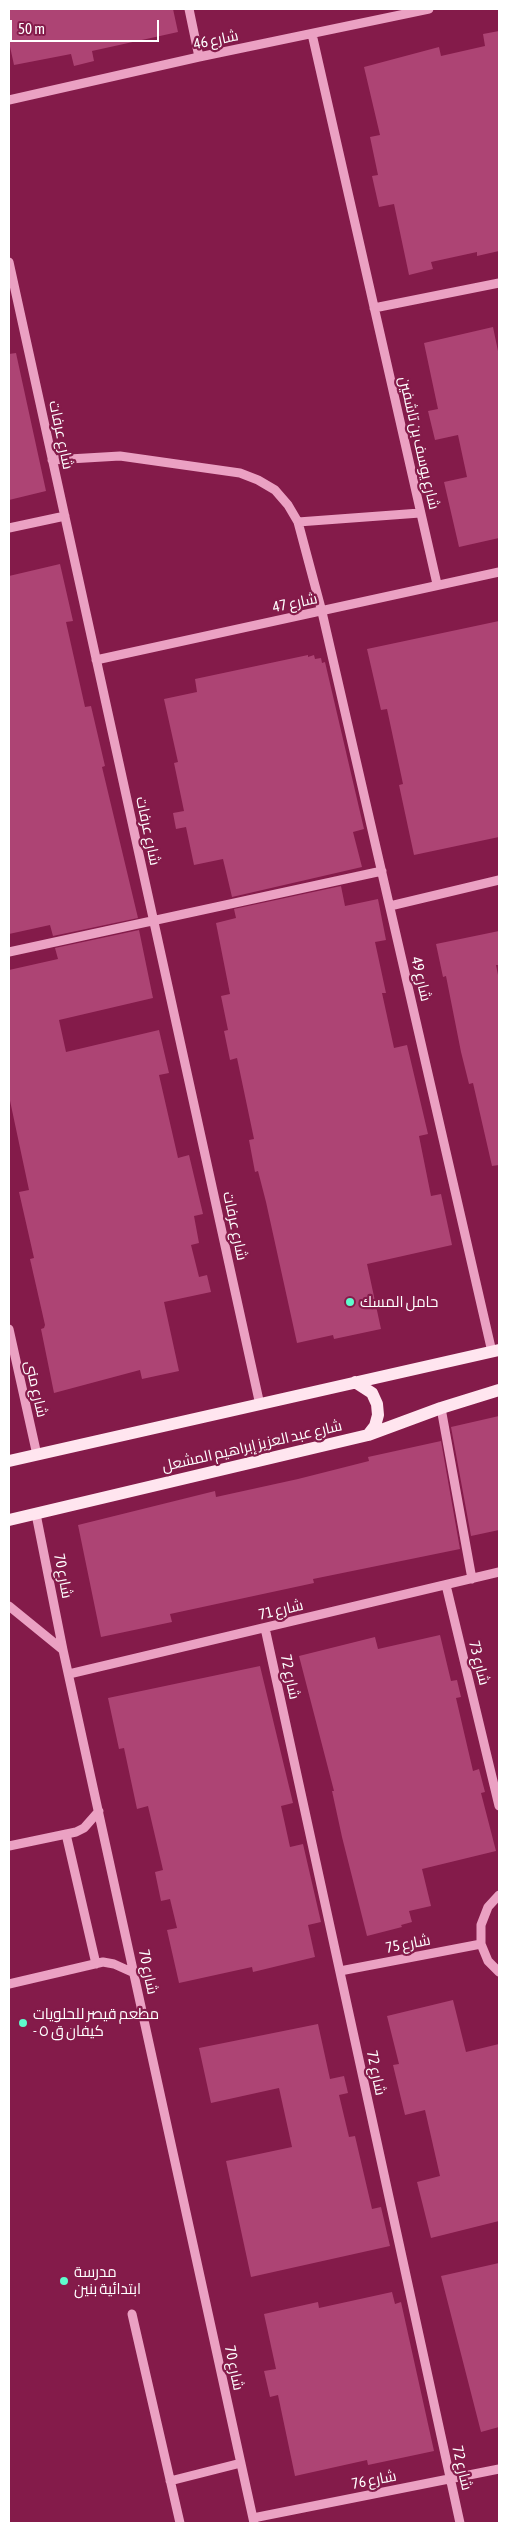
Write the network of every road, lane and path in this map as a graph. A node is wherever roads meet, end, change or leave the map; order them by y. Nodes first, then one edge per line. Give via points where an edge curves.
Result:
1 (189, 9) edge
2 (429, 9) edge
3 (418, 10) edge
4 (312, 34) junction
5 (199, 57) junction
6 (9, 100) edge
7 (9, 262) edge
8 (499, 283) edge
9 (374, 308) junction
10 (52, 460) junction
11 (420, 513) junction
12 (65, 516) junction
13 (298, 522) junction
14 (9, 528) edge
15 (499, 572) edge
16 (437, 584) junction
17 (322, 612) junction
18 (96, 660) junction
19 (382, 871) junction
20 (499, 880) edge
21 (390, 906) junction
22 (154, 920) junction
23 (9, 952) edge
24 (9, 1329) edge
25 (496, 1351) edge
26 (355, 1382) junction
27 (499, 1390) edge
28 (260, 1405) junction
29 (441, 1408) junction
30 (368, 1435) junction
31 (37, 1455) junction
32 (9, 1461) edge
33 (36, 1514) junction
34 (9, 1520) edge
35 (499, 1572) edge
36 (472, 1579) junction
37 (446, 1585) junction
38 (9, 1606) edge
39 (265, 1628) junction
40 (63, 1650) junction
41 (69, 1674) junction
42 (499, 1806) edge
43 (99, 1811) junction
44 (66, 1834) junction
45 (9, 1846) edge
46 (499, 1896) edge
47 (481, 1944) junction
48 (96, 1964) junction
49 (340, 1971) junction
50 (499, 1972) edge
51 (134, 1973) junction
52 (9, 1984) edge
53 (132, 2314) dead end
54 (241, 2463) junction
55 (499, 2468) edge
56 (450, 2480) junction
57 (170, 2481) junction
58 (254, 2521) edge
59 (180, 2523) edge
60 (460, 2523) edge

1 - 5 street
2 - 3 street, شارع 46
3 - 4 street, شارع 46
4 - 5 street, شارع 46
4 - 9 street, شارع يوسف بن تاشفين
5 - 6 street, شارع 46
7 - 10 street, شارع عرفات
8 - 9 street
9 - 11 street, شارع يوسف بن تاشفين
10 - 12 street, شارع عرفات
10 - 13 street, شارع 49 via 120,456 240,473 275,490
11 - 13 street
11 - 16 street, شارع يوسف بن تاشفين
12 - 14 street
12 - 18 street, شارع عرفات
13 - 17 street, شارع 49
15 - 16 street, شارع 47
16 - 17 street, شارع 47
17 - 18 street, شارع 47
17 - 19 street, شارع 49
18 - 22 street, شارع عرفات
19 - 21 street, شارع 49
19 - 22 street
20 - 21 street
21 - 25 street, شارع 49
22 - 23 street
22 - 28 street, شارع عرفات
24 - 31 street, شارع منى
25 - 26 main road
26 - 28 main road
26 - 30 main road via 372,1393 377,1404 376,1421
27 - 29 main road, شارع عبد العزيز إبراهيم المشعل
28 - 31 main road
29 - 30 main road, شارع عبد العزيز إبراهيم المشعل
29 - 36 street
30 - 33 main road, شارع عبد العزيز إبراهيم المشعل
31 - 32 main road
33 - 34 main road, شارع عبد العزيز إبراهيم المشعل
33 - 40 street, شارع 70
35 - 36 street, شارع 71
36 - 37 street, شارع 71
37 - 39 street, شارع 71
37 - 42 street, شارع 73
38 - 40 street
39 - 41 street, شارع 71
39 - 49 street, شارع 72
40 - 41 street, شارع 70
41 - 43 street, شارع 70
43 - 44 street via 84,1828
43 - 51 street, شارع 70
44 - 45 street
44 - 48 street
46 - 47 street via 488,1907 481,1925
47 - 49 street, شارع 75
47 - 50 street via 488,1961
48 - 51 street via 114,1964
48 - 52 street
49 - 56 street, شارع 72
51 - 54 street, شارع 70
53 - 57 street
54 - 57 street
54 - 58 street, شارع 70
55 - 56 street, شارع 76
56 - 58 street, شارع 76
56 - 60 street, شارع 72
57 - 59 street

